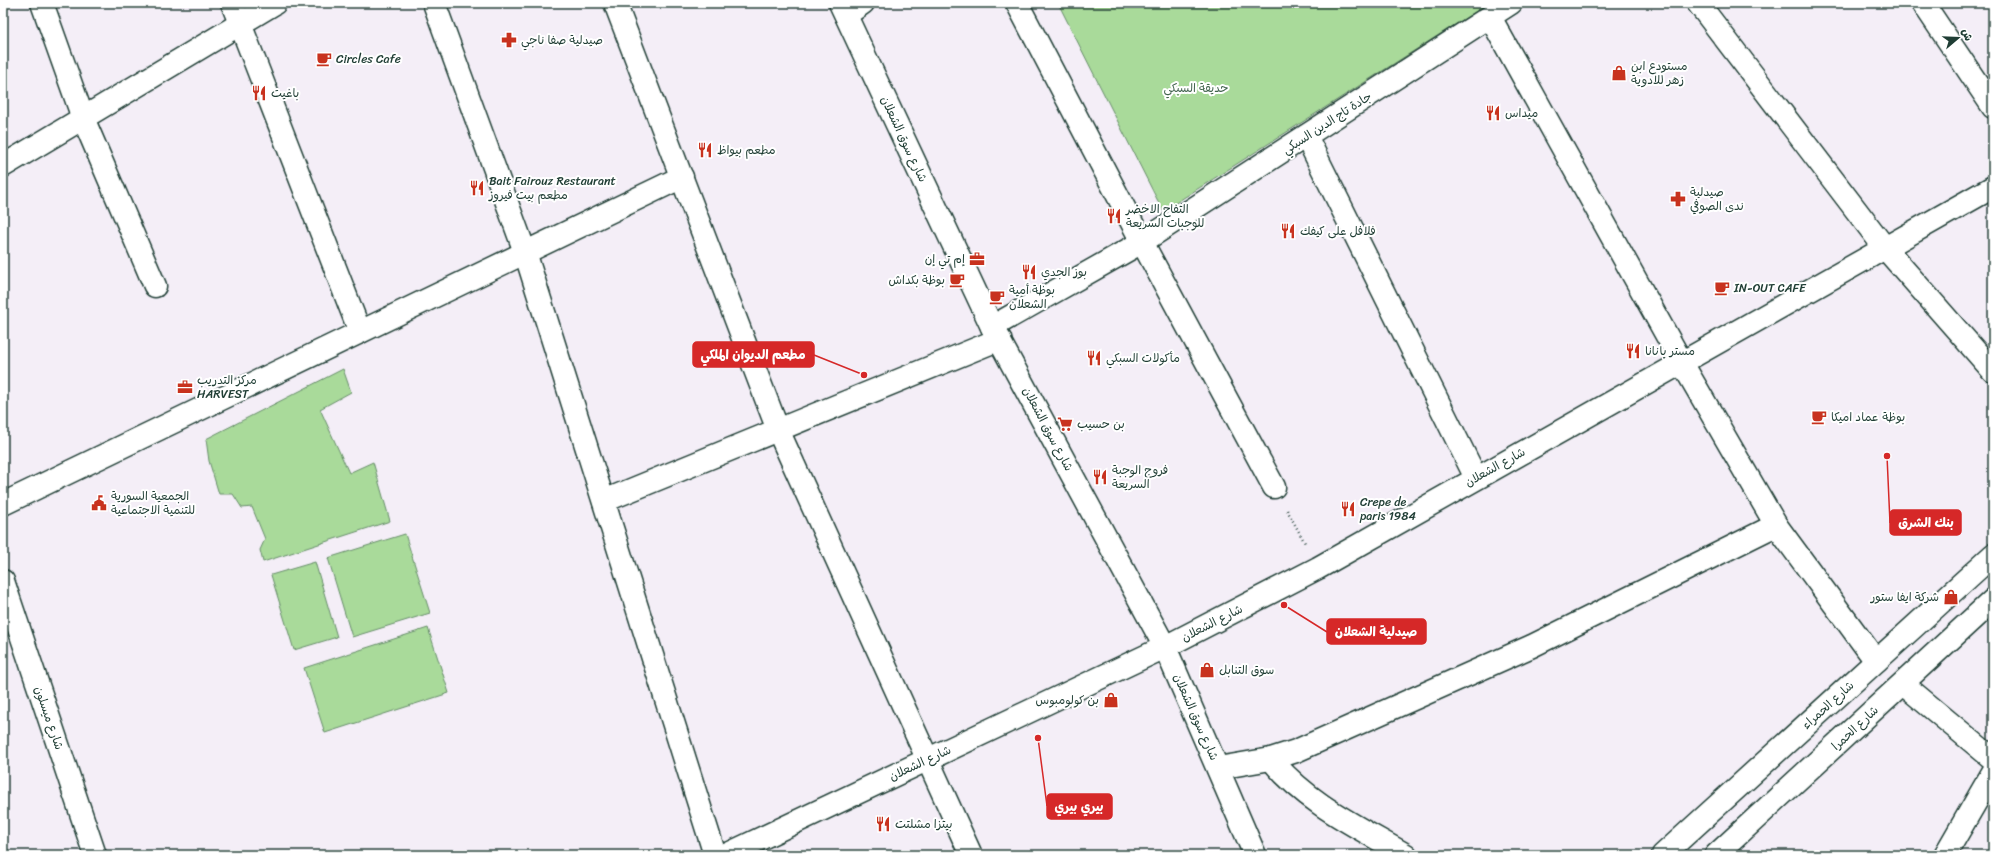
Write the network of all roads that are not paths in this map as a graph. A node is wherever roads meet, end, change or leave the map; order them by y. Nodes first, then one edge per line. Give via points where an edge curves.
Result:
1 (42, 3) edge
2 (232, 3) edge
3 (275, 3) edge
4 (434, 3) edge
5 (615, 3) edge
6 (1017, 3) edge
7 (1511, 3) edge
8 (1698, 3) edge
9 (1923, 3) edge
10 (850, 7) edge
11 (1490, 17) junction
12 (239, 24) junction
13 (1993, 107) edge
14 (83, 118) junction
15 (1306, 136) junction
16 (3, 166) edge
17 (682, 177) junction
18 (1993, 187) edge
19 (1142, 242) junction
20 (1885, 248) junction
21 (525, 252) junction
22 (155, 286) dead end
23 (360, 332) junction
24 (996, 333) junction
25 (1682, 363) junction
26 (1993, 371) edge
27 (778, 430) junction
28 (1476, 478) junction
29 (1274, 487) road end
30 (604, 501) junction
31 (3, 504) edge
32 (1776, 525) junction
33 (1993, 555) edge
34 (3, 581) edge
35 (1993, 600) edge
36 (1165, 647) junction
37 (1876, 661) junction
38 (1903, 684) junction
39 (928, 759) junction
40 (1271, 759) junction
41 (1993, 759) edge
42 (1218, 768) junction
43 (1993, 772) edge
44 (95, 855) edge
45 (715, 855) edge
46 (726, 855) edge
47 (972, 855) edge
48 (1255, 855) edge
49 (1406, 855) edge
50 (1663, 855) edge
51 (1716, 855) edge
52 (1945, 855) edge

1 - 14 street
2 - 12 street
3 - 12 street
4 - 21 street
5 - 17 street
6 - 19 street
7 - 11 street, جادة تاج الدين السبكي
8 - 20 street
9 - 13 street
10 - 24 street, شارع سوق الشعلان
11 - 15 street, جادة تاج الدين السبكي
11 - 25 street
12 - 14 street
12 - 23 street
14 - 16 street
14 - 22 street
15 - 19 street, جادة تاج الدين السبكي
15 - 28 street
17 - 21 street
17 - 27 street
18 - 20 street, شارع الشعلان
19 - 24 street, جادة تاج الدين السبكي
19 - 29 street
20 - 25 street, شارع الشعلان
20 - 26 street
21 - 23 street
21 - 30 street
23 - 31 street
24 - 27 street, جادة تاج الدين السبكي
24 - 36 street, شارع سوق الشعلان
25 - 28 street, شارع الشعلان
25 - 32 street
27 - 30 street, جادة تاج الدين السبكي
27 - 39 street
28 - 36 street, شارع الشعلان via 1318,568
30 - 45 street
32 - 37 street
32 - 40 street via 1532,646 1296,751
33 - 37 street, شارع الحمراء
34 - 44 street, شارع ميسلون
35 - 38 street, شارع الحمرا
36 - 39 street, شارع الشعلان
36 - 42 street, شارع سوق الشعلان
37 - 50 street, شارع الحمراء
38 - 41 street
38 - 51 street, شارع الحمرا
39 - 46 street, شارع الشعلان
39 - 47 street
40 - 42 street
40 - 49 street via 1283,775 1311,800
42 - 48 street, شارع سوق الشعلان
43 - 52 street

